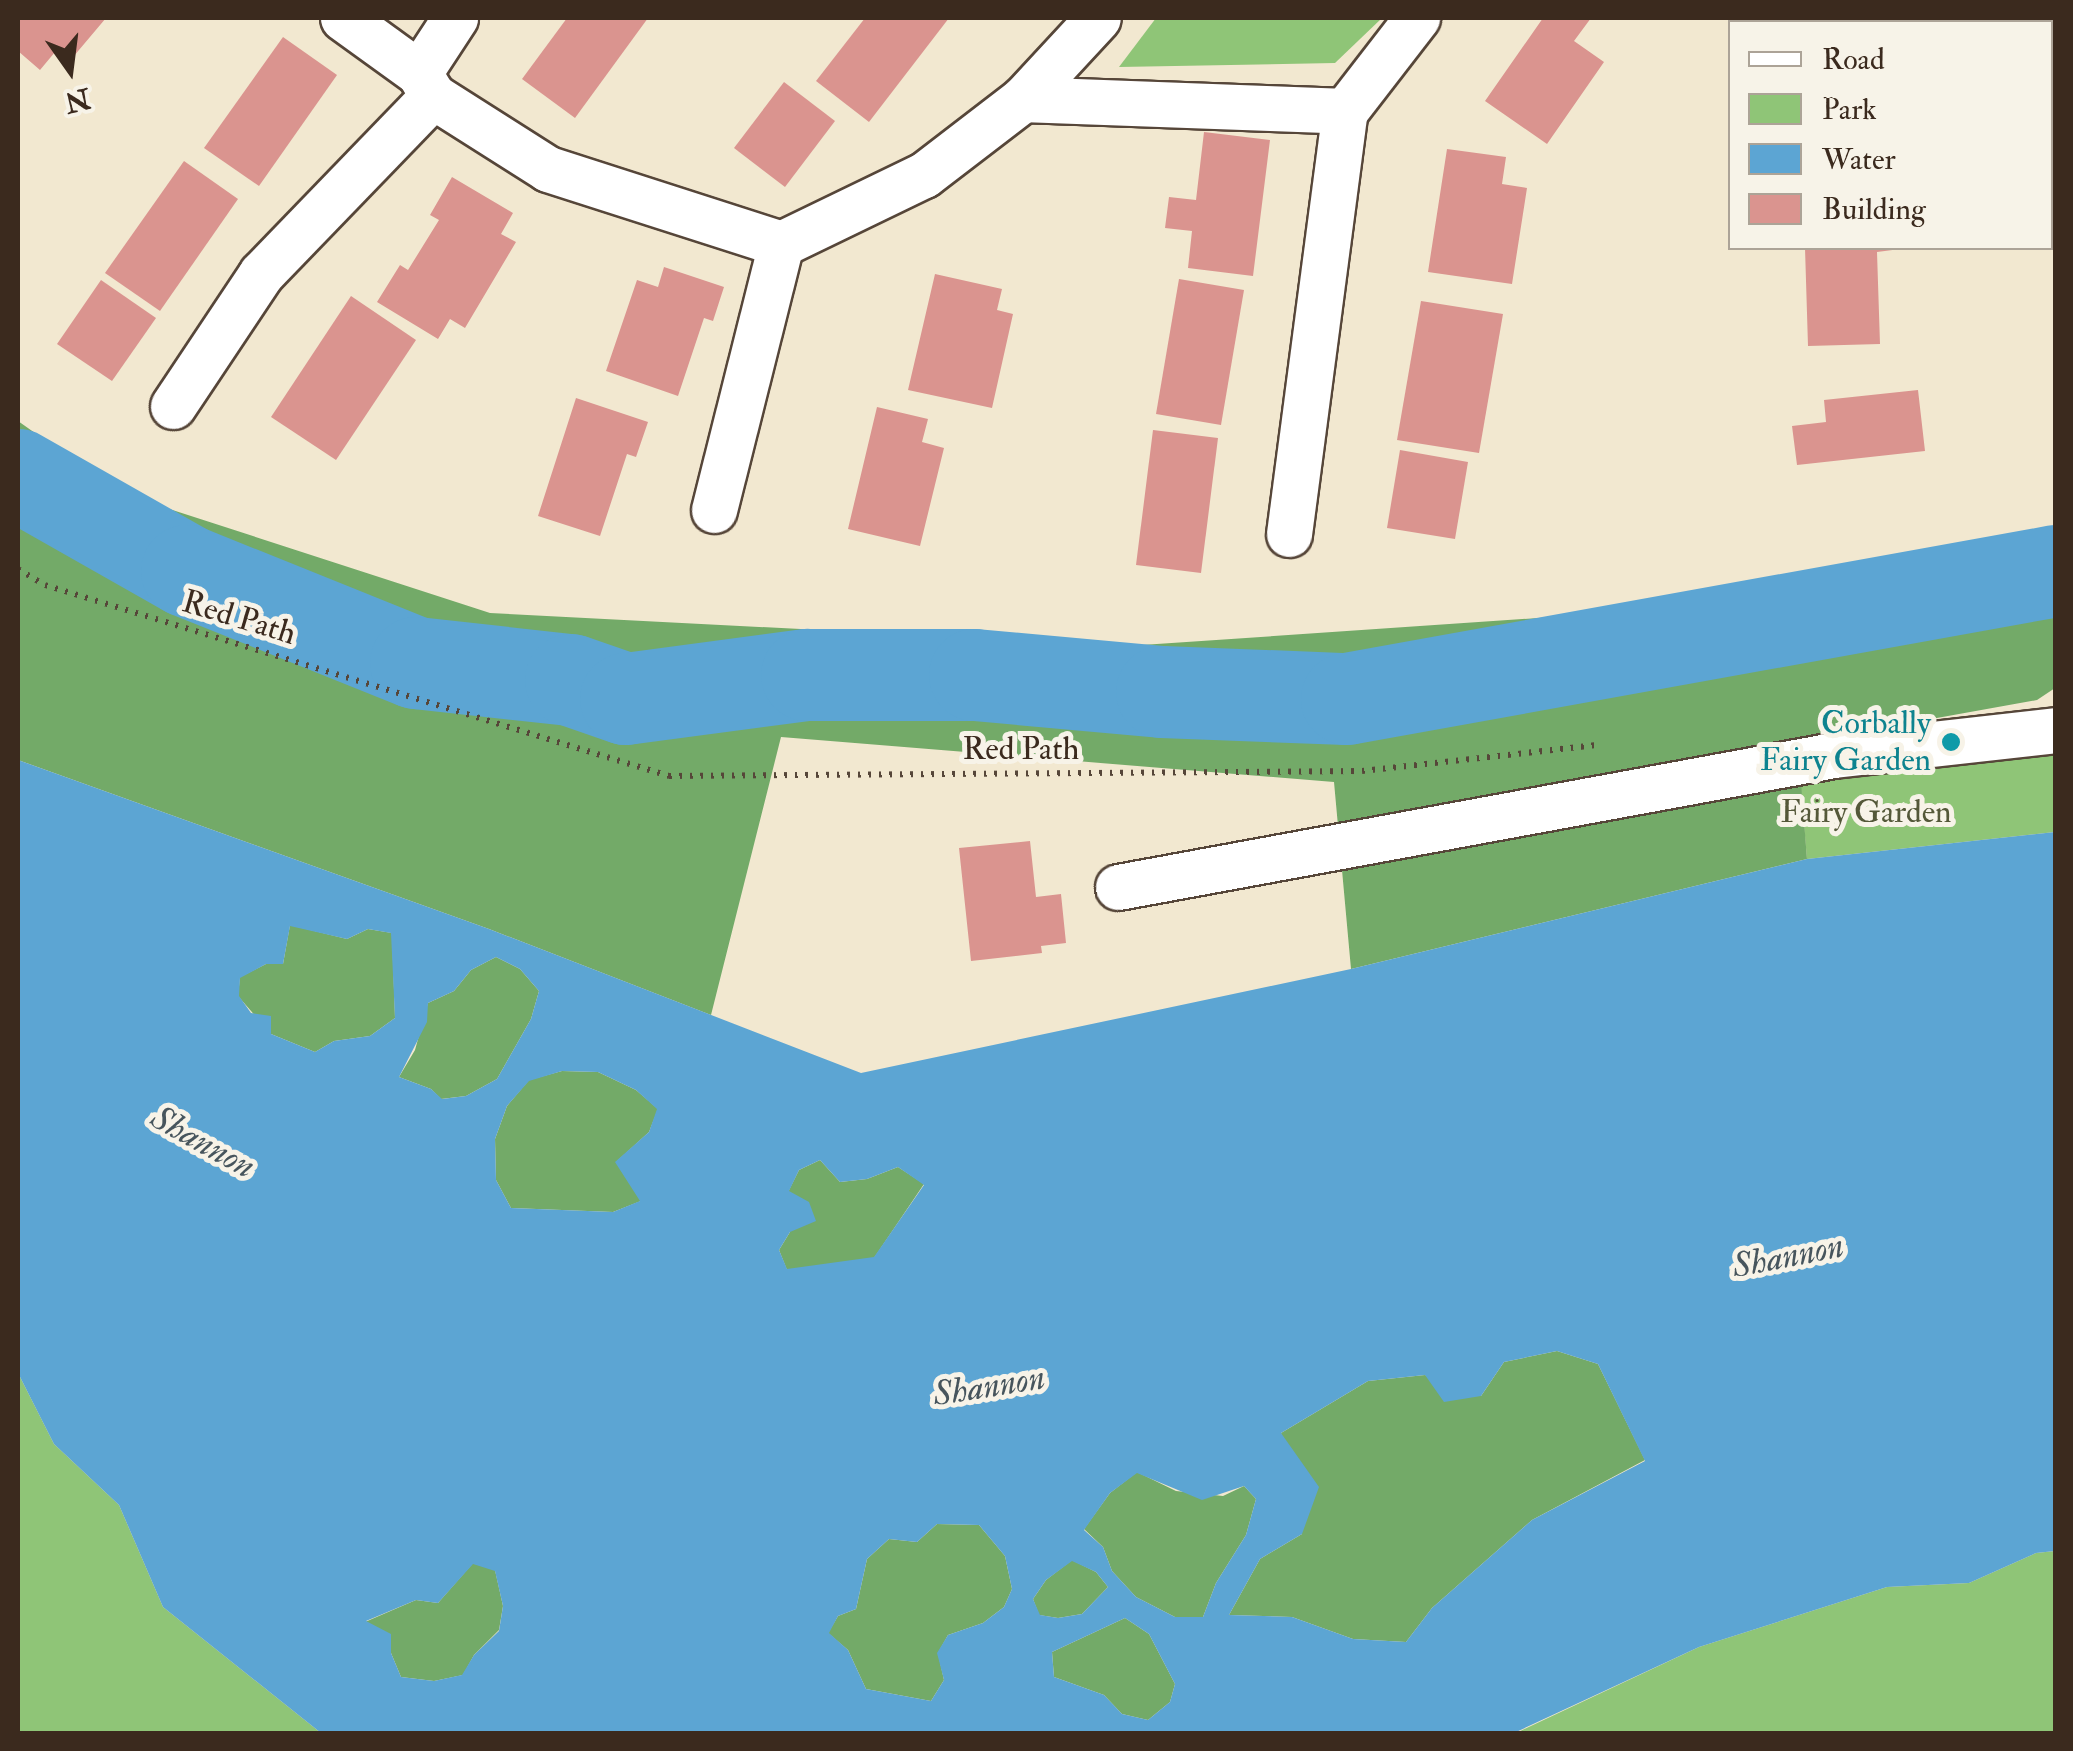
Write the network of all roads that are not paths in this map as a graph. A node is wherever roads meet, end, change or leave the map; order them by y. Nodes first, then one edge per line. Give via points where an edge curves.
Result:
1 (343, 18) edge
2 (455, 18) edge
3 (1098, 18) edge
4 (1416, 18) edge
5 (426, 84) junction
6 (1023, 99) junction
7 (1345, 111) junction
8 (780, 244) junction
9 (173, 406) dead end
10 (714, 510) dead end
11 (1289, 534) dead end
12 (2056, 730) edge
13 (1118, 887) dead end

1 - 5 street
2 - 5 street
3 - 6 street
4 - 7 street
5 - 8 street via 548,169
5 - 9 street via 262,274
6 - 7 street
6 - 8 street via 924,176
7 - 11 street
8 - 10 street
12 - 13 street via 1834,755

